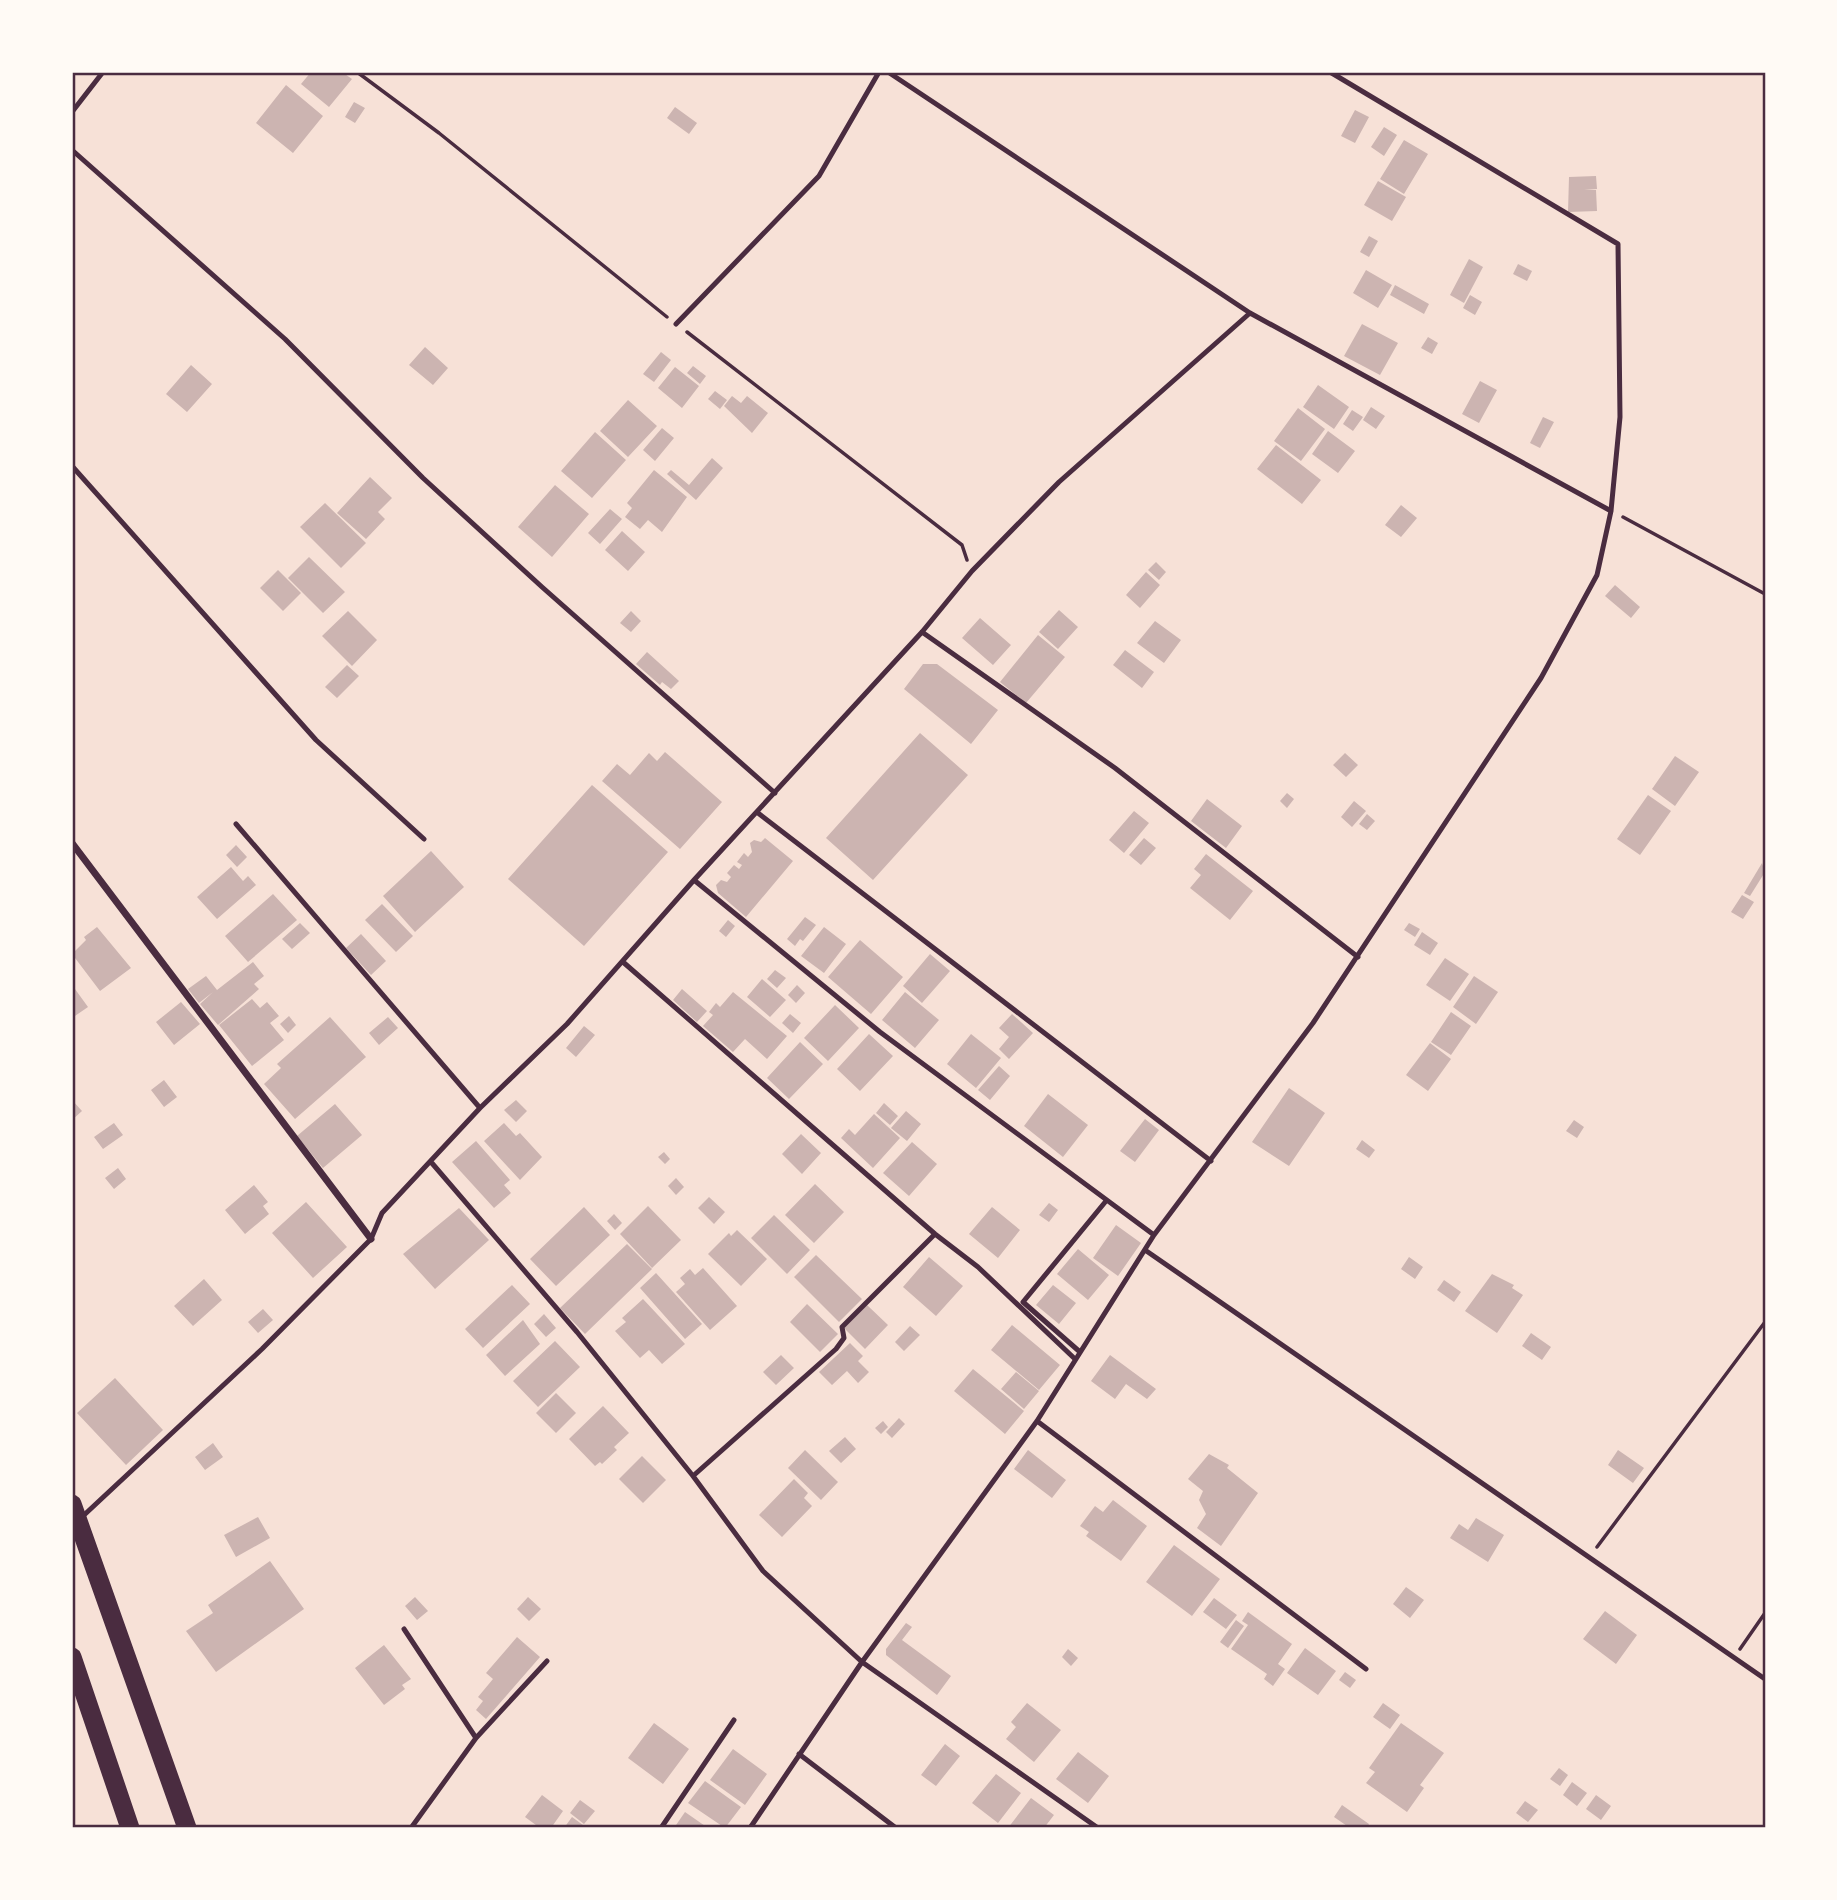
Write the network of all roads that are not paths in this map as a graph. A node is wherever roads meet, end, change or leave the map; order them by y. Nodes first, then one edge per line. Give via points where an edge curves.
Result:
1 (103, 72) edge
2 (879, 72) edge
3 (888, 72) edge
4 (1330, 72) edge
5 (72, 112) edge
6 (72, 150) edge
7 (1250, 313) junction
8 (676, 324) dead end
9 (72, 466) edge
10 (1611, 511) junction
11 (922, 632) junction
12 (775, 793) junction
13 (758, 813) junction
14 (236, 824) dead end
15 (424, 839) dead end
16 (72, 843) edge
17 (694, 880) junction
18 (1358, 957) junction
19 (623, 962) junction
20 (480, 1108) junction
21 (1211, 1161) junction
22 (430, 1162) junction
23 (1106, 1200) junction
24 (935, 1234) junction
25 (1154, 1235) junction
26 (371, 1239) junction
27 (1145, 1250) junction
28 (1080, 1352) junction
29 (1075, 1359) junction
30 (1037, 1421) junction
31 (693, 1476) junction
32 (75, 1512) edge
33 (404, 1629) dead end
34 (72, 1657) edge
35 (547, 1661) dead end
36 (862, 1662) junction
37 (1366, 1669) dead end
38 (1765, 1679) edge
39 (734, 1720) dead end
40 (476, 1738) junction
41 (799, 1755) junction
42 (130, 1828) edge
43 (187, 1828) edge
44 (411, 1828) edge
45 (661, 1828) edge
46 (750, 1828) edge
47 (896, 1828) edge
48 (1098, 1828) edge

1 - 5 lane
2 - 8 lane via 819,176
3 - 7 lane
4 - 10 lane via 1618,244 1620,417
6 - 12 lane via 285,339 423,478
7 - 10 lane
7 - 11 lane via 1059,482 972,572
9 - 15 lane via 317,740
10 - 18 lane via 1597,575 1541,678
11 - 12 lane
11 - 18 lane via 1115,768
12 - 13 lane
13 - 17 lane
13 - 21 lane
14 - 20 lane
16 - 26 street
17 - 19 lane
17 - 23 lane via 880,1032
18 - 21 lane
19 - 20 lane
19 - 24 lane
20 - 22 lane
21 - 25 lane
22 - 26 lane via 382,1213
22 - 31 lane via 577,1332
23 - 25 lane
23 - 28 lane via 1023,1302
24 - 29 lane via 978,1267
24 - 31 lane via 842,1327 844,1338 836,1349
25 - 27 lane
26 - 32 lane via 262,1349
27 - 28 lane
27 - 38 lane
28 - 29 lane
29 - 30 lane
30 - 36 lane
30 - 37 lane
31 - 36 lane via 763,1571
32 - 43 highway
33 - 40 lane
34 - 42 highway
35 - 40 lane
36 - 41 lane
36 - 48 lane
39 - 45 lane
40 - 44 lane
41 - 46 lane
41 - 47 lane

